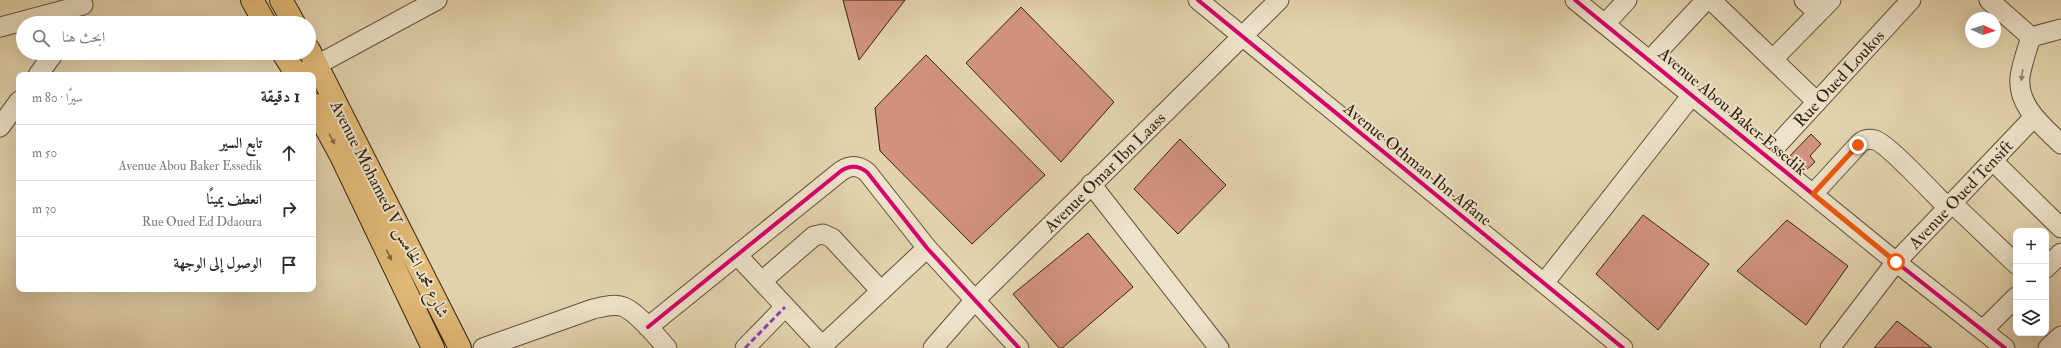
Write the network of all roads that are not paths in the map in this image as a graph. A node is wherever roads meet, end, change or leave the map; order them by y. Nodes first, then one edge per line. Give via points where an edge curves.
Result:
1 (252, 0) edge
2 (281, 0) edge
3 (436, 0) edge
4 (1198, 0) edge
5 (1280, 0) edge
6 (1575, 0) edge
7 (1627, 0) edge
8 (1706, 0) edge
9 (1711, 0) edge
10 (1804, 0) edge
11 (1989, 0) edge
12 (86, 3) edge
13 (1901, 4) edge
14 (1825, 7) edge
15 (39, 16) edge
16 (79, 16) edge
17 (262, 16) edge
18 (290, 16) edge
19 (16, 23) edge
20 (1605, 24) junction
21 (0, 27) edge
22 (2061, 29) edge
23 (1242, 37) junction
24 (2031, 37) junction
25 (1773, 59) junction
26 (49, 60) edge
27 (296, 60) edge
28 (1650, 60) junction
29 (306, 66) edge
30 (40, 72) edge
31 (316, 84) edge
32 (1692, 95) junction
33 (1817, 102) junction
34 (16, 105) edge
35 (316, 110) edge
36 (2034, 117) junction
37 (0, 127) edge
38 (2061, 144) edge
39 (1766, 156) junction
40 (1993, 160) junction
41 (1091, 184) junction
42 (1813, 194) junction
43 (1950, 205) junction
44 (2061, 228) edge
45 (927, 248) junction
46 (2061, 252) edge
47 (737, 255) junction
48 (2013, 261) edge
49 (1896, 262) junction
50 (2049, 265) edge
51 (762, 281) junction
52 (1544, 283) junction
53 (881, 291) junction
54 (975, 300) junction
55 (2014, 300) edge
56 (785, 307) junction
57 (648, 327) junction
58 (1983, 330) junction
59 (2061, 336) edge
60 (822, 347) edge
61 (433, 348) edge
62 (460, 348) edge
63 (483, 348) edge
64 (667, 348) edge
65 (745, 348) edge
66 (933, 348) edge
67 (1019, 348) edge
68 (1219, 348) edge
69 (1623, 348) edge
70 (1830, 348) edge
71 (2006, 348) edge
72 (2048, 348) edge

1 - 17 main road
2 - 18 main road
3 - 29 street
4 - 23 street, Avenue Othman Ibn Affane
5 - 23 street, Avenue Omar Ibn Laass
6 - 20 street, Avenue Abou Baker Essedik
7 - 20 street
8 - 28 street
9 - 25 street
10 - 14 street
11 - 24 street
12 - 15 street
12 - 16 street
13 - 33 street, Rue Oued Loukos
14 - 25 street
19 - 21 street
20 - 28 street, Avenue Abou Baker Essedik
22 - 24 street
23 - 41 street, Avenue Omar Ibn Laass
23 - 52 street, Avenue Othman Ibn Affane
24 -> 36 street via 2020,78 2023,100
25 - 33 street
26 - 30 street
27 - 29 main road, Avenue Mohamed V شارع محمد الخامس
28 - 32 street, Avenue Abou Baker Essedik
31 - 62 main road, Avenue Mohamed V شارع محمد الخامس
32 - 39 street, Avenue Abou Baker Essedik
32 - 52 street
33 - 39 street, Rue Oued Loukos
34 - 37 street
35 -> 61 main road, Avenue Mohamed V شارع محمد الخامس
36 - 38 street
36 - 40 street, Avenue Oued Tensift
39 - 42 street, Avenue Abou Baker Essedik
40 - 43 street, Avenue Oued Tensift
40 - 44 street
41 - 54 street, Avenue Omar Ibn Laass
41 - 68 street
42 - 43 street via 1861,142 1870,140 1884,146
42 - 49 street, Avenue Abou Baker Essedik
43 - 48 street
43 - 49 street, Avenue Oued Tensift
45 - 47 street via 867,172 855,166 848,166
45 - 53 street
45 - 54 street
46 - 50 street
47 - 51 street
47 - 57 street
49 - 58 street, Avenue Abou Baker Essedik
49 - 70 street, Avenue Oued Tensift
51 - 53 street via 814,236 823,234 832,238
51 - 56 street
52 - 69 street, Avenue Othman Ibn Affane
53 - 60 street
54 - 66 street, Avenue Omar Ibn Laass
54 - 67 street
55 - 58 street
56 - 60 street
56 - 65 street
57 - 63 street via 623,307 607,306
57 - 64 street
58 - 71 street, Avenue Abou Baker Essedik
59 - 72 street

